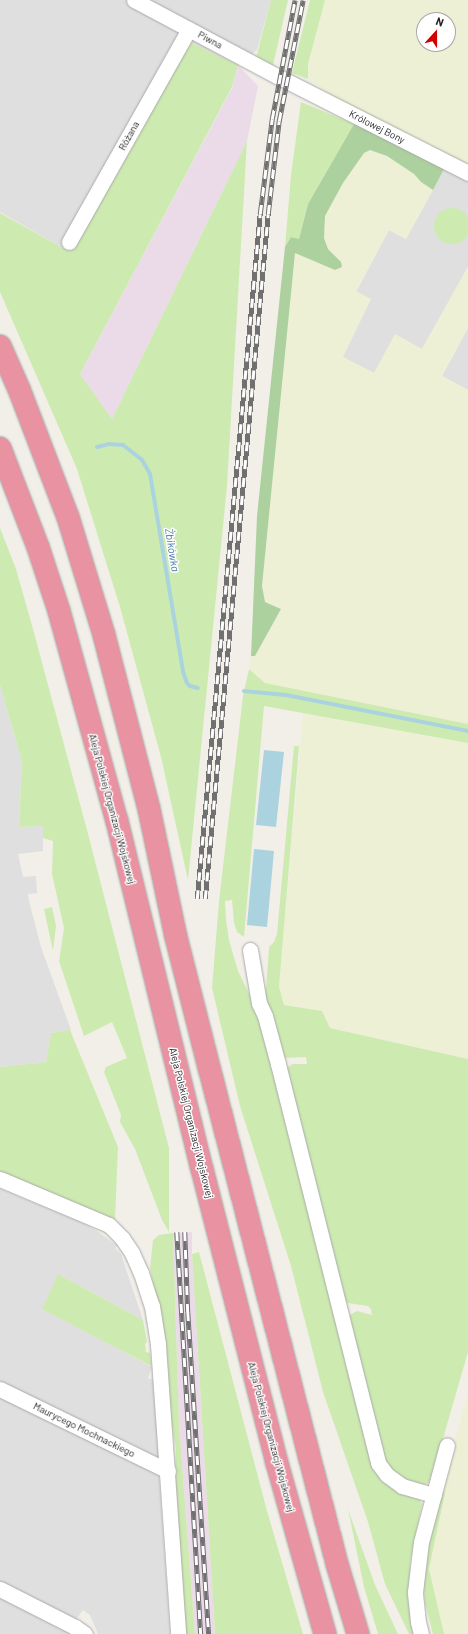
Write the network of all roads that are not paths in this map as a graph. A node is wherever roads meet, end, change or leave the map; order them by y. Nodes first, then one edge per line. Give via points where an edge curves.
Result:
1 (134, 0) edge
2 (188, 29) junction
3 (286, 81) joint
4 (468, 173) edge
5 (69, 242) dead end
6 (0, 346) edge
7 (0, 448) edge
8 (250, 950) dead end
9 (0, 1179) edge
10 (0, 1389) edge
11 (447, 1445) dead end
12 (168, 1471) junction
13 (434, 1494) junction
14 (0, 1589) edge
15 (80, 1630) edge
16 (178, 1634) edge
17 (325, 1634) edge
18 (358, 1634) edge
19 (421, 1634) edge

1 - 2 street, Piwna
2 - 3 street, Piwna
2 - 5 street, Różana
3 - 4 street, Królowej Bony
6 - 18 highway via 68,517 104,635 149,809 176,937 210,1071 335,1556
7 - 17 highway, Aleja Polskiej Organizacji Wojskowej via 38,547 59,611 117,822 277,1463
8 - 13 street via 259,1003 278,1064 378,1463 402,1486
9 - 12 street via 109,1225 132,1253 152,1306 158,1345
10 - 12 street, Maurycego Mochnackiego
11 - 13 street
12 - 16 street
13 - 19 street via 420,1542 415,1592
14 - 15 street

